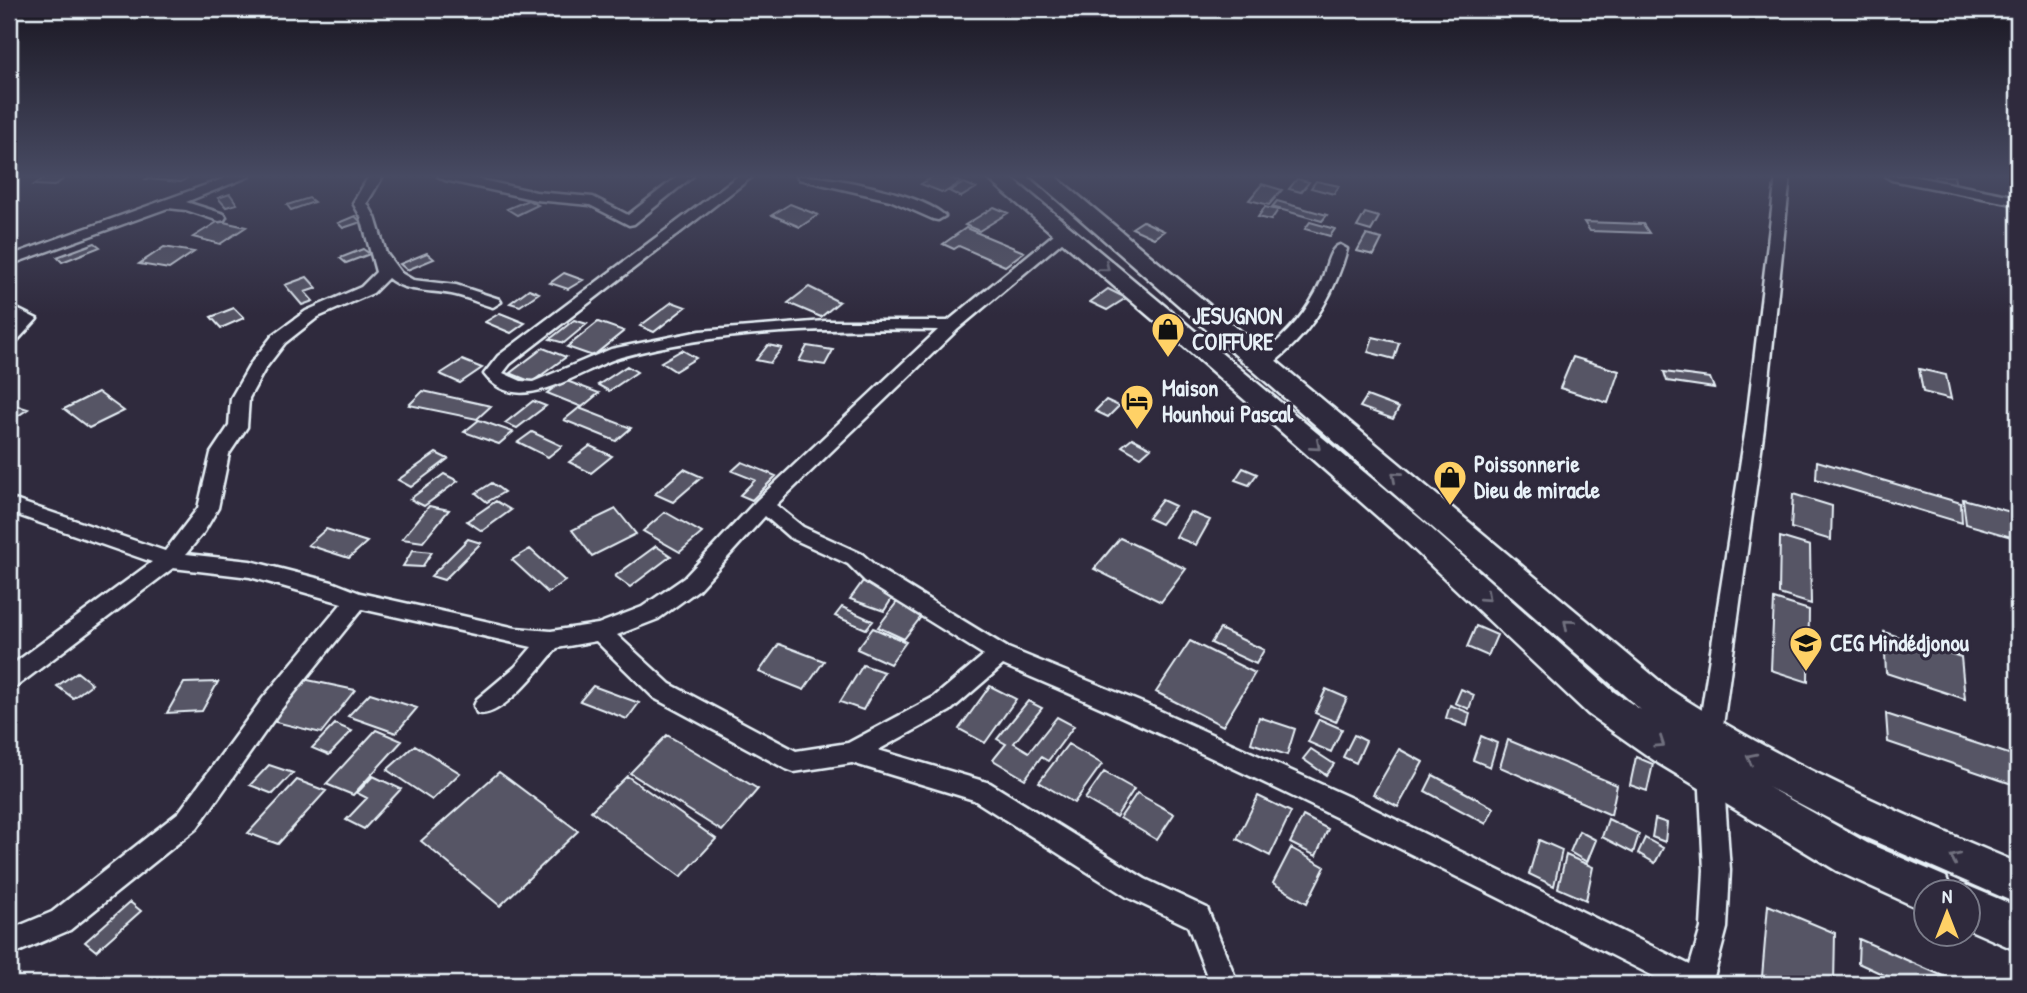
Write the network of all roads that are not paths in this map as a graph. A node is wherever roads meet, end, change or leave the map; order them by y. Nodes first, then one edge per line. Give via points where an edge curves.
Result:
1 (119, 222) edge
2 (369, 222) edge
3 (685, 222) edge
4 (1051, 222) edge
5 (1095, 222) edge
6 (1778, 222) edge
7 (1064, 233) junction
8 (375, 246) junction
9 (1340, 249) dead end
10 (9, 261) edge
11 (493, 302) dead end
12 (9, 310) edge
13 (952, 326) junction
14 (9, 339) edge
15 (1264, 362) junction
16 (9, 505) edge
17 (764, 505) junction
18 (169, 560) junction
19 (357, 600) junction
20 (600, 632) junction
21 (551, 640) junction
22 (1000, 654) junction
23 (9, 679) edge
24 (485, 706) dead end
25 (1709, 736) junction
26 (852, 753) junction
27 (1711, 772) junction
28 (1912, 883) edge
29 (2018, 884) edge
30 (1982, 913) edge
31 (2018, 929) edge
32 (9, 943) edge
33 (1224, 984) edge
34 (1698, 984) edge

1 - 10 street
2 - 8 street
3 - 13 street via 504,360 493,374 506,383 529,388 614,354 710,333 872,323
4 - 7 main road
5 - 15 main road
6 - 25 street via 1755,428
7 - 13 street
7 -> 27 main road via 1414,531 1601,703
8 - 11 street via 388,270 409,286 450,289
8 - 18 street via 384,273 379,280 312,314 279,339 257,367 240,398 238,427 220,453 208,508
9 - 15 street via 1334,273 1304,327
12 - 14 street via 29,319
13 - 17 street
25 -> 15 main road via 1656,700
16 - 18 street
17 - 20 street via 691,584 650,613
17 - 22 street via 796,532 855,559 872,575
18 - 19 street via 250,569
18 - 23 street
19 - 21 street via 516,637
19 - 32 street via 271,705 188,820 61,920
20 - 21 street
20 - 26 street via 662,691 794,762
21 - 24 street via 523,673
22 - 26 street via 942,704
22 - 34 street via 1137,711 1353,811
25 - 27 street
29 -> 25 main road via 1874,822
26 - 33 street via 981,791 1136,888 1198,917
27 - 28 main road via 1852,857
27 - 34 street via 1717,870 1714,928
30 - 31 main road

